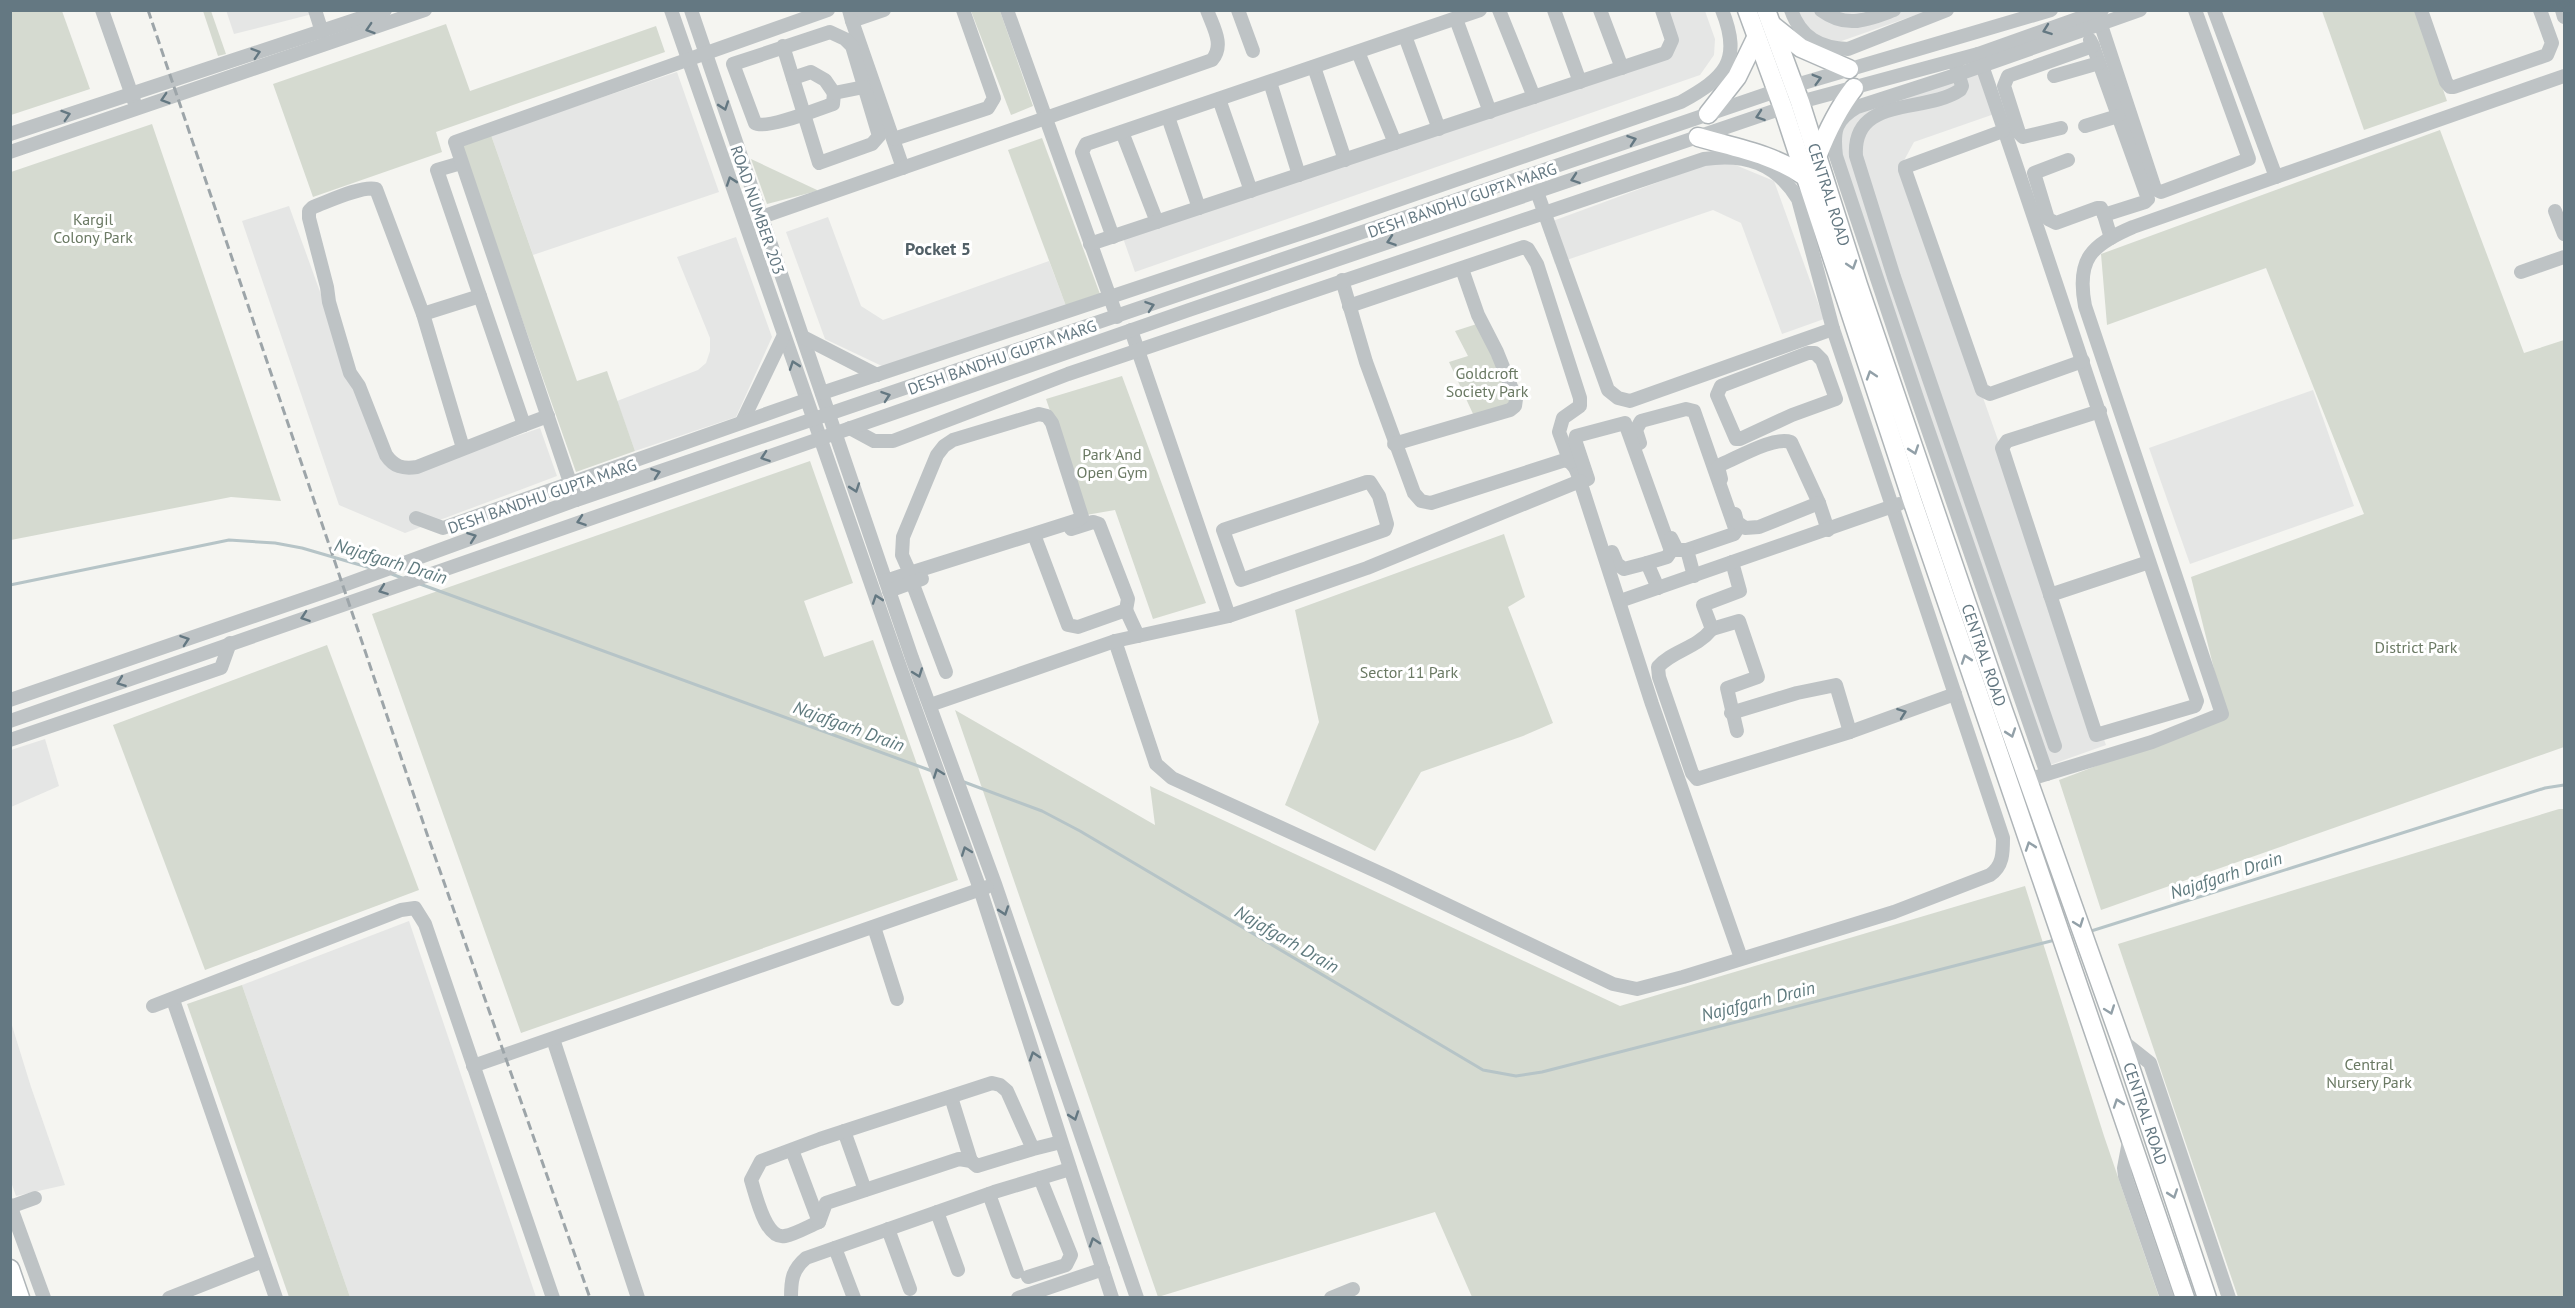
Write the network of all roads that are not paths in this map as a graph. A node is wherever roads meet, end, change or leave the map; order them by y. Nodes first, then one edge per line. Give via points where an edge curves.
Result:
1 (102, 10) edge
2 (315, 10) edge
3 (385, 10) edge
4 (425, 10) edge
5 (671, 10) edge
6 (691, 10) edge
7 (828, 10) edge
8 (884, 10) edge
9 (963, 10) edge
10 (1007, 10) edge
11 (1207, 10) edge
12 (1480, 10) edge
13 (1499, 10) edge
14 (1554, 10) edge
15 (1600, 10) edge
16 (1662, 10) edge
17 (1722, 10) edge
18 (1747, 10) edge
19 (1791, 10) edge
20 (1821, 10) edge
21 (1894, 10) edge
22 (1947, 10) edge
23 (2140, 10) edge
24 (2195, 10) edge
25 (2214, 10) edge
26 (2421, 10) edge
27 (2540, 10) edge
28 (2562, 10) edge
29 (1240, 11) edge
30 (2048, 11) edge
31 (850, 16) edge
32 (2100, 16) edge
33 (1768, 17) edge
34 (2565, 17) edge
35 (1456, 19) junction
36 (2083, 24) junction
37 (322, 32) junction
38 (1405, 36) junction
39 (1756, 38) junction
40 (783, 46) junction
41 (2093, 46) junction
42 (1253, 51) dead end
43 (1358, 52) junction
44 (706, 53) junction
45 (688, 58) junction
46 (1980, 60) junction
47 (2099, 63) junction
48 (733, 64) junction
49 (1314, 67) junction
50 (1622, 68) junction
51 (1957, 68) junction
52 (1849, 69) junction
53 (201, 71) junction
54 (712, 71) junction
55 (2054, 76) dead end
56 (2565, 76) edge
57 (793, 78) junction
58 (1270, 82) junction
59 (1580, 82) junction
60 (204, 87) junction
61 (864, 87) junction
62 (1854, 88) junction
63 (1776, 91) junction
64 (834, 93) junction
65 (132, 94) junction
66 (1534, 97) junction
67 (1220, 99) junction
68 (1792, 99) junction
69 (137, 109) junction
70 (1490, 112) junction
71 (804, 113) junction
72 (1708, 114) junction
73 (2118, 116) junction
74 (1168, 117) junction
75 (1045, 118) junction
76 (2085, 126) dead end
77 (2061, 128) dead end
78 (1439, 129) junction
79 (2003, 131) junction
80 (1122, 132) junction
81 (10, 134) edge
82 (1698, 137) junction
83 (894, 139) junction
84 (1395, 143) junction
85 (10, 152) edge
86 (1817, 157) junction
87 (1345, 160) junction
88 (2068, 160) dead end
89 (2247, 162) junction
90 (461, 163) junction
91 (903, 168) junction
92 (1299, 175) junction
93 (1806, 177) junction
94 (2276, 177) junction
95 (2254, 185) junction
96 (1251, 191) junction
97 (1538, 192) junction
98 (1199, 208) junction
99 (1546, 213) junction
100 (2104, 215) junction
101 (762, 217) junction
102 (1157, 222) junction
103 (1113, 237) junction
104 (2111, 238) junction
105 (1090, 244) junction
106 (2565, 257) edge
107 (1462, 269) junction
108 (2521, 272) dead end
109 (1342, 280) junction
110 (480, 296) junction
111 (1109, 297) junction
112 (1349, 306) junction
113 (423, 315) junction
114 (1117, 317) junction
115 (1833, 329) junction
116 (1131, 330) junction
117 (784, 335) junction
118 (803, 337) junction
119 (1138, 350) junction
120 (2083, 361) junction
121 (877, 375) junction
122 (1855, 392) junction
123 (822, 393) junction
124 (1836, 399) junction
125 (806, 400) junction
126 (2100, 411) junction
127 (831, 415) junction
128 (548, 416) junction
129 (814, 421) junction
130 (742, 422) junction
131 (524, 425) junction
132 (850, 428) junction
133 (836, 433) junction
134 (1950, 436) junction
135 (820, 438) junction
136 (1932, 442) junction
137 (1394, 444) junction
138 (463, 448) junction
139 (1570, 462) junction
140 (1580, 481) junction
141 (571, 485) junction
142 (576, 500) junction
143 (1912, 500) junction
144 (1820, 503) junction
145 (1893, 506) junction
146 (416, 518) dead end
147 (1828, 530) junction
148 (1734, 534) junction
149 (1036, 540) junction
150 (1687, 550) junction
151 (1737, 561) junction
152 (2149, 562) junction
153 (1647, 563) junction
154 (1694, 576) junction
155 (911, 578) junction
156 (1241, 580) junction
157 (1218, 585) junction
158 (888, 586) junction
159 (1658, 588) junction
160 (2050, 595) junction
161 (1620, 601) junction
162 (1126, 610) junction
163 (1229, 616) junction
164 (1712, 628) junction
165 (1138, 636) junction
166 (1115, 641) junction
167 (230, 643) junction
168 (2020, 643) junction
169 (2004, 648) junction
170 (946, 672) dead end
171 (1955, 694) junction
172 (10, 700) edge
173 (930, 705) junction
174 (1731, 713) junction
175 (10, 721) edge
176 (1737, 730) dead end
177 (1850, 732) junction
178 (10, 740) edge
179 (2055, 746) dead end
180 (1997, 750) junction
181 (1974, 753) junction
182 (2047, 774) junction
183 (2027, 780) junction
184 (995, 884) junction
185 (980, 889) junction
186 (874, 927) junction
187 (1741, 958) junction
188 (897, 999) dead end
189 (173, 1000) junction
190 (153, 1006) dead end
191 (553, 1039) junction
192 (2121, 1040) junction
193 (473, 1066) junction
194 (951, 1097) junction
195 (844, 1131) junction
196 (2130, 1136) junction
197 (1061, 1142) junction
198 (1033, 1149) junction
199 (792, 1150) junction
200 (971, 1161) junction
201 (1070, 1169) junction
202 (1040, 1178) junction
203 (865, 1190) junction
204 (989, 1194) junction
205 (34, 1198) dead end
206 (11, 1207) edge
207 (937, 1212) junction
208 (819, 1221) junction
209 (888, 1229) junction
210 (835, 1248) junction
211 (262, 1261) junction
212 (10, 1269) edge
213 (1102, 1269) junction
214 (958, 1270) dead end
215 (910, 1289) dead end
216 (1353, 1289) dead end
217 (200, 1292) edge
218 (21, 1298) edge
219 (44, 1298) edge
220 (170, 1298) edge
221 (276, 1298) edge
222 (553, 1298) edge
223 (638, 1298) edge
224 (791, 1298) edge
225 (854, 1298) edge
226 (1018, 1298) edge
227 (1112, 1298) edge
228 (1137, 1298) edge
229 (1331, 1298) edge
230 (2167, 1298) edge
231 (2185, 1298) edge
232 (2208, 1298) edge
233 (2229, 1298) edge

1 - 65 street
2 - 37 street
3 - 37 street
4 -> 60 street
5 - 45 street, ROAD NUMBER 203
6 - 44 street, ROAD NUMBER 203
7 - 44 street
8 - 31 street
9 - 83 street via 994,98 988,108
10 - 75 street
11 - 75 street via 1220,49 1212,60
12 - 35 street
13 - 66 street
14 - 59 street
15 - 50 street
16 - 50 street via 1672,40 1666,53
17 - 111 street via 1731,44 1726,65 1712,84 1681,102
18 - 39 main road, CENTRAL ROAD
19 - 22 street via 1806,36 1817,44 1848,49
20 - 21 street via 1838,21 1860,22
23 - 32 street, DESH BANDHU GUPTA MARG
24 - 89 street via 2249,156
25 - 94 street
26 - 27 street via 2450,87 2547,55 2552,43
28 - 34 street
29 - 42 street
30 - 52 street, DESH BANDHU GUPTA MARG
31 - 83 street
32 - 36 street, DESH BANDHU GUPTA MARG
32 - 89 street via 2158,192
33 - 52 main road via 1801,48
33 - 68 main road, CENTRAL ROAD
35 - 38 street
35 - 70 street
36 - 41 street
36 - 46 street, DESH BANDHU GUPTA MARG
53 -> 37 street
38 - 43 street
38 - 78 street
39 - 63 main road, CENTRAL ROAD
39 - 72 main road via 1737,77
40 - 48 street
40 - 57 street
40 - 61 street via 824,33 838,35 852,46
41 - 47 street
41 - 77 street via 2004,80 2023,137
43 - 49 street
43 - 84 street
44 - 45 street
44 - 54 street, ROAD NUMBER 203
45 - 90 street via 455,142
117 -> 45 street, ROAD NUMBER 203
46 - 51 street, DESH BANDHU GUPTA MARG
46 - 79 street
47 - 55 street
47 - 73 street
48 - 54 street
48 - 71 street via 755,123 764,126
49 - 58 street
49 - 87 street
50 - 59 street
51 - 62 street, DESH BANDHU GUPTA MARG
51 - 134 street via 1962,86 1957,93 1867,120 1855,142 1887,255
51 - 136 street via 1857,107 1845,114 1834,138 1836,156
68 -> 52 street, DESH BANDHU GUPTA MARG
53 - 60 street
53 - 65 street
54 -> 101 street, ROAD NUMBER 203
56 - 94 street
57 - 64 street via 811,72 825,80
57 - 71 street
58 - 67 street
58 - 92 street
59 - 66 street
60 -> 69 street
61 - 64 street
61 - 71 street via 879,131 872,144 819,164
62 - 68 street, DESH BANDHU GUPTA MARG
62 - 86 main road via 1828,127
63 - 68 main road, CENTRAL ROAD
63 - 72 street, DESH BANDHU GUPTA MARG
64 - 71 street via 833,104
65 - 69 street
81 -> 65 street
66 - 70 street
67 - 74 street
67 - 96 street
68 -> 82 street, DESH BANDHU GUPTA MARG
68 - 86 main road, CENTRAL ROAD
68 - 93 main road, CENTRAL ROAD
69 - 85 street
70 - 78 street
114 -> 72 street, DESH BANDHU GUPTA MARG
73 - 76 street
73 - 100 street via 2148,199
74 - 80 street
74 - 98 street
75 - 91 street
75 - 105 street
78 - 84 street
79 - 120 street
79 - 120 street via 1905,167 1915,201 1982,390 1990,394
80 - 102 street
80 - 103 street via 1086,144 1082,152
82 - 93 main road via 1768,156
82 -> 97 street, DESH BANDHU GUPTA MARG
83 - 91 street
84 - 87 street
86 -> 183 main road, CENTRAL ROAD
87 - 92 street
88 - 100 street via 2034,173 2048,219 2056,223 2097,208
89 - 95 street
90 - 110 street via 437,170
90 - 128 street
91 - 101 street
92 - 96 street
143 -> 93 main road, CENTRAL ROAD
94 - 95 street
95 - 104 street
96 - 98 street
97 - 99 street
97 -> 116 street, DESH BANDHU GUPTA MARG
98 - 102 street
99 - 109 street
99 - 115 street via 1704,159 1725,156 1749,160 1772,170 1787,182 1798,199
99 - 115 street via 1608,390 1618,398 1630,401
100 - 104 street
101 - 118 street, ROAD NUMBER 203
102 - 103 street
103 - 105 street
104 - 182 street via 2095,249 2085,264 2081,283 2085,306 2222,714
105 - 111 street
106 - 108 street
107 - 112 street
107 - 137 street via 1478,315 1509,380 1515,406
107 - 139 street via 1524,247 1537,264 1580,398 1580,406 1563,418 1559,432
109 - 112 street
109 - 119 street
110 - 113 street
110 - 131 street
111 - 114 street
111 - 121 street
112 - 137 street
113 - 138 street
113 - 138 street via 376,189 360,191 309,211 328,302 350,373 359,386 386,455 391,462 406,468
127 -> 114 street, DESH BANDHU GUPTA MARG
115 - 122 street
116 - 119 street
116 - 132 street, DESH BANDHU GUPTA MARG
125 -> 117 street, ROAD NUMBER 203
117 - 130 street
118 - 121 street
118 - 123 street, ROAD NUMBER 203
119 - 132 street via 893,441 874,441
119 - 157 street
120 - 126 street
121 - 123 street
122 - 124 street
122 - 145 street
123 - 127 street, ROAD NUMBER 203
124 - 124 street via 1822,360 1815,353 1721,386 1717,391 1736,439 1740,440
125 - 129 street, ROAD NUMBER 203
125 - 130 street
126 - 152 street
126 - 160 street via 2002,444
127 - 129 street, DESH BANDHU GUPTA MARG
127 - 133 street, ROAD NUMBER 203
128 - 131 street
128 - 141 street
129 - 135 street, ROAD NUMBER 203
142 -> 129 street, DESH BANDHU GUPTA MARG
130 - 141 street
131 - 138 street
132 - 133 street, DESH BANDHU GUPTA MARG
133 - 135 street, DESH BANDHU GUPTA MARG
133 -> 158 street, ROAD NUMBER 203
134 - 136 street
134 - 168 street
135 -> 167 street
185 -> 135 street, ROAD NUMBER 203
136 - 169 street
137 - 139 street via 1414,493 1431,504 1565,460
139 - 140 street
140 - 161 street
140 - 163 street via 1367,568
141 - 142 street
141 - 146 street via 443,528
172 -> 142 street, DESH BANDHU GUPTA MARG
143 - 145 street
180 -> 143 main road, CENTRAL ROAD
144 - 144 street via 1791,442 1770,443 1718,467 1737,522 1745,528 1759,527
144 - 147 street
145 - 147 street
145 - 171 street
147 - 151 street
148 - 150 street
148 - 150 street via 1736,528 1694,411 1686,409 1641,421 1636,429 1674,547
148 - 151 street
149 - 155 street
149 - 162 street via 1068,625 1078,627
149 - 162 street via 1093,522 1099,524 1128,599
150 - 154 street
151 - 154 street
151 - 164 street via 1740,591 1703,604
152 - 160 street
152 - 160 street via 2197,701 2195,706 2096,735
153 - 153 street via 1624,569 1617,564 1575,440 1580,434 1621,423 1627,427 1671,551 1667,557
153 - 159 street
154 - 159 street
155 - 155 street via 902,555 903,537 944,446 1039,414 1047,416 1082,517
155 - 158 street
155 - 170 street
156 - 156 street via 1223,533 1225,529 1370,482 1380,496 1388,525 1385,530
156 - 157 street
157 - 163 street
158 -> 173 street, ROAD NUMBER 203
159 - 161 street
161 - 187 street
162 - 165 street
163 - 165 street
164 - 174 street via 1739,621 1758,677 1727,688
164 - 177 street via 1703,639 1658,667 1697,779
165 - 166 street
166 - 173 street
166 - 187 street via 1156,764 1172,778 1613,984 1637,988
167 -> 175 street
167 - 178 street via 221,668
168 - 169 street
168 - 179 street
169 - 182 street
177 -> 171 street
171 - 181 street
173 - 184 street, ROAD NUMBER 203
174 - 176 street
174 - 177 street via 1836,685
180 - 181 street
196 -> 180 main road, CENTRAL ROAD
181 - 187 street via 2003,838 2003,852 1995,872 1894,912
182 - 183 street
183 -> 192 main road, CENTRAL ROAD
184 - 185 street
184 -> 228 street, ROAD NUMBER 203
185 - 186 street
197 -> 185 street, ROAD NUMBER 203
186 - 188 street
186 - 191 street
189 - 190 street
189 - 193 street via 401,910 415,908 425,924
189 - 211 street
191 - 193 street
191 - 223 street
192 -> 232 main road, CENTRAL ROAD
192 - 233 street via 2150,1063
193 - 222 street
194 - 195 street
194 - 198 street via 999,1084 1007,1091
194 - 200 street
195 - 199 street
195 - 203 street
196 - 230 street via 2125,1176
196 - 231 main road, CENTRAL ROAD
197 - 198 street
197 - 201 street, ROAD NUMBER 203
198 - 200 street via 977,1166
199 - 208 street
199 - 208 street via 761,1161 751,1180 768,1229 775,1236 784,1236
200 - 203 street via 959,1159
201 - 202 street
213 -> 201 street, ROAD NUMBER 203
202 - 204 street
202 - 204 street via 1071,1255 1066,1265 1022,1275
203 - 208 street via 826,1203
204 - 207 street
205 - 206 street
206 - 219 street
207 - 209 street
207 - 214 street
209 - 210 street
209 - 215 street
210 - 224 street via 800,1263 791,1280
210 - 225 street
211 - 217 street
211 - 221 street
212 - 218 main road
213 - 226 street
213 - 227 street, ROAD NUMBER 203
216 - 229 street
217 - 220 street

